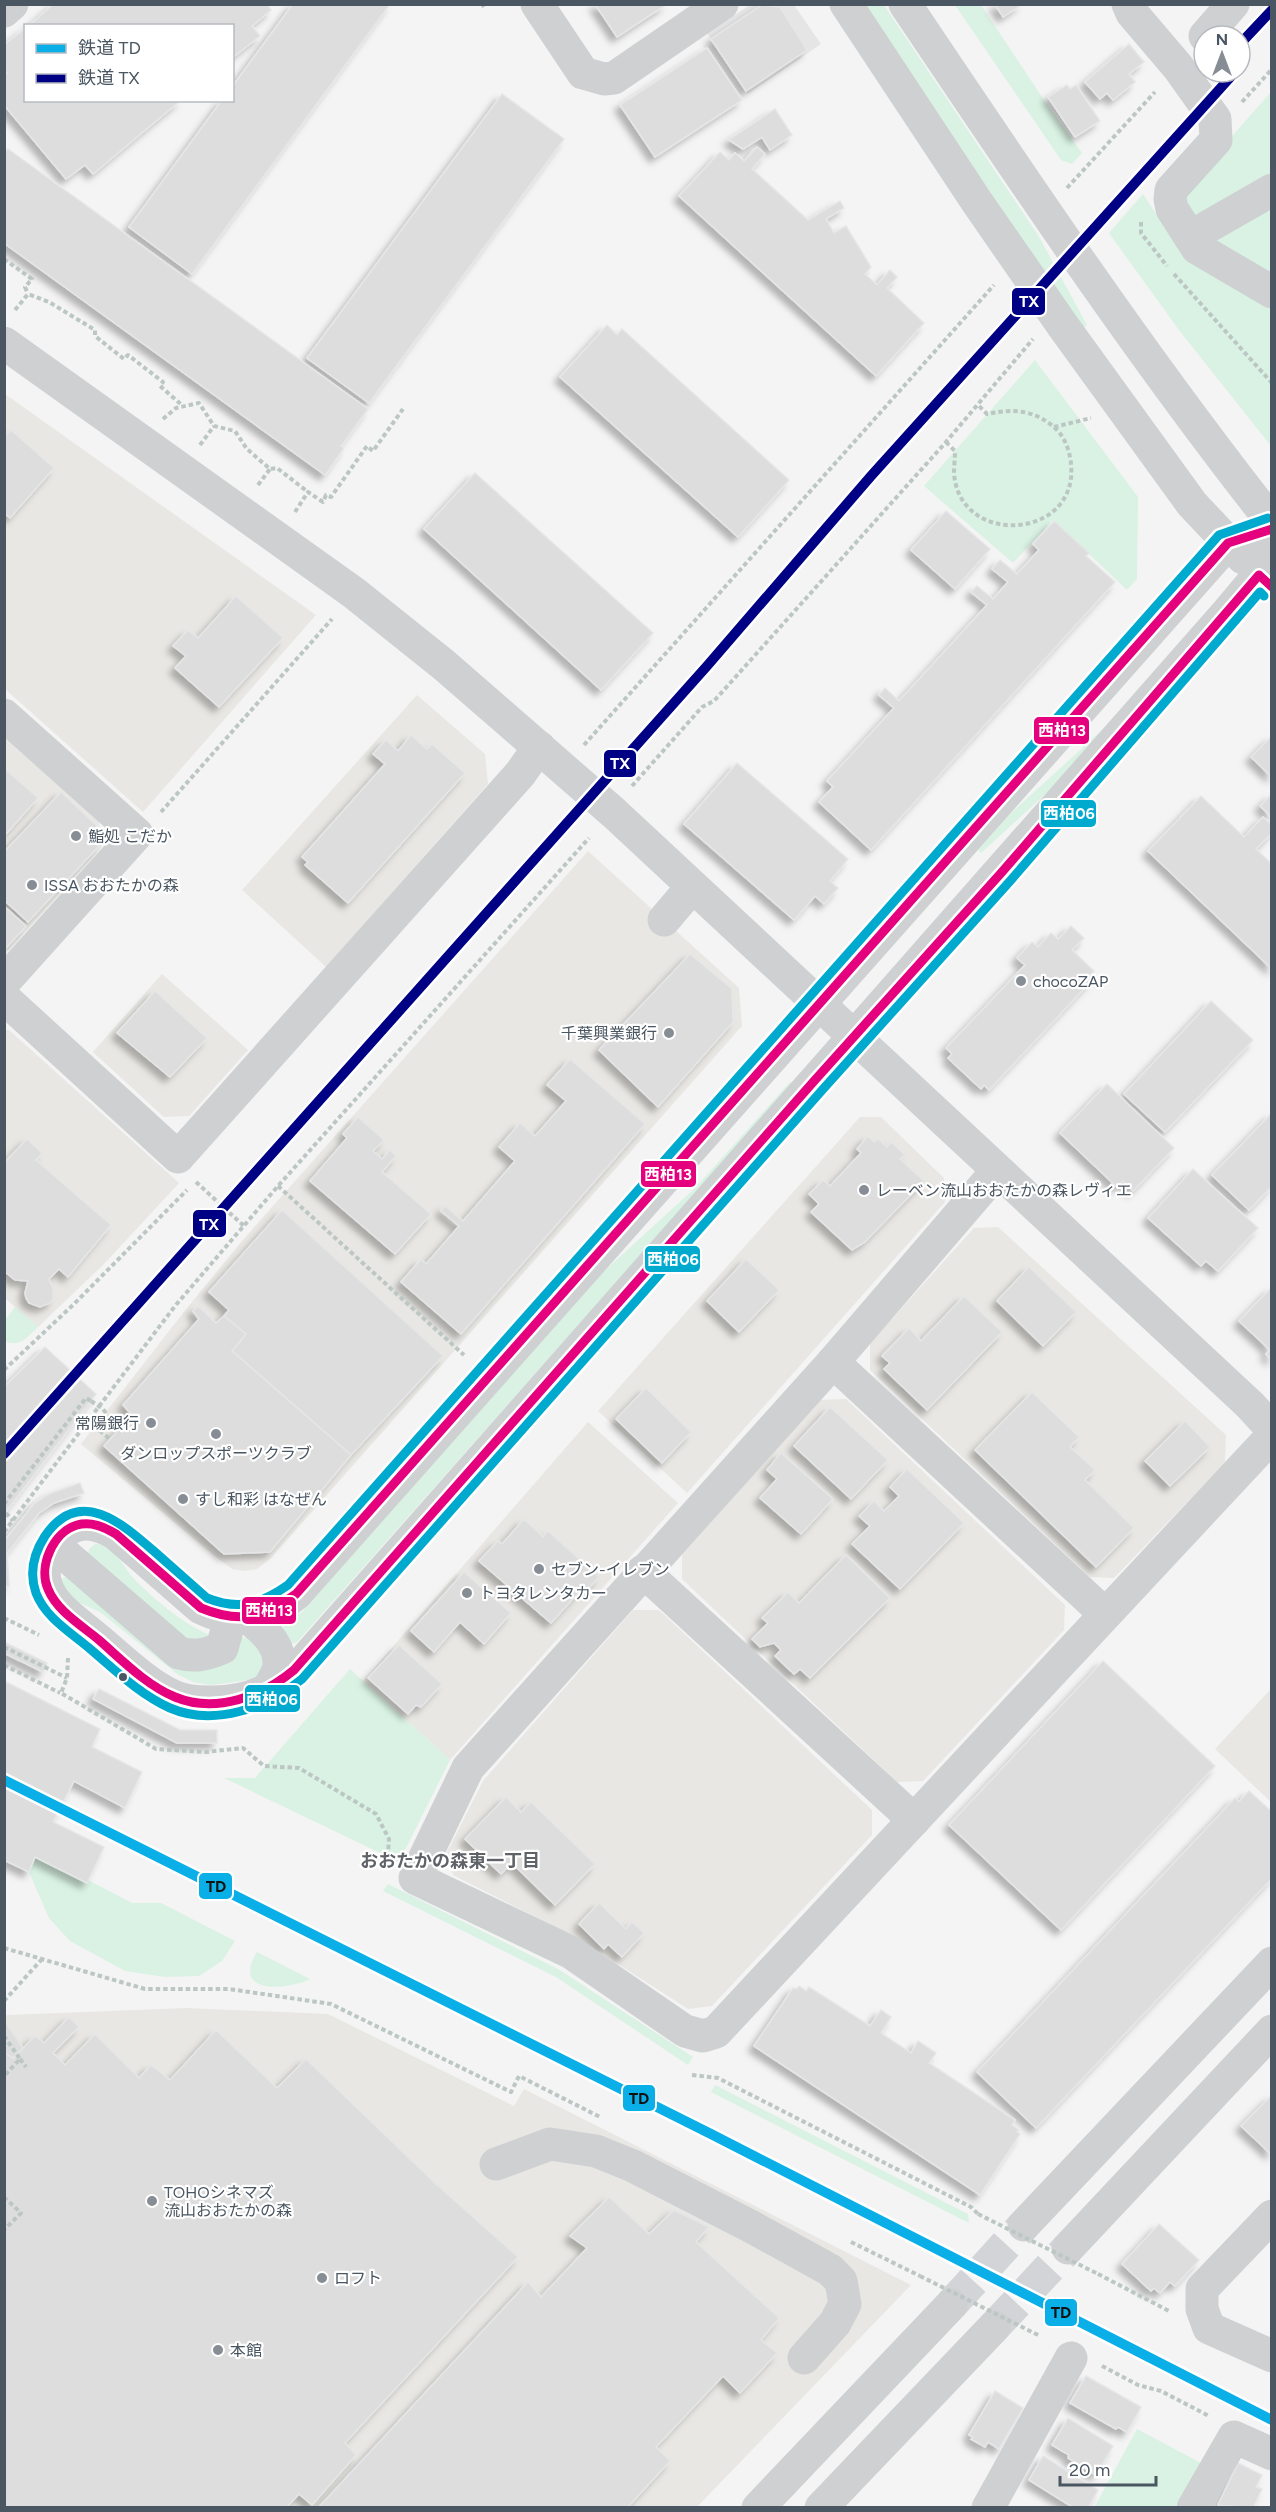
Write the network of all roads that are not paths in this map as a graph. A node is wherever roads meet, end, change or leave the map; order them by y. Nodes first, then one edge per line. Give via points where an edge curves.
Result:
1 (12, 4) edge
2 (537, 4) edge
3 (722, 4) edge
4 (846, 4) edge
5 (905, 4) edge
6 (1128, 4) edge
7 (1233, 4) edge
8 (4, 11) edge
9 (1216, 24) edge
10 (1192, 51) edge
11 (1178, 67) junction
12 (1272, 190) edge
13 (1190, 237) junction
14 (1272, 292) edge
15 (4, 343) edge
16 (1272, 522) edge
17 (1272, 529) edge
18 (1272, 540) edge
19 (1228, 543) junction
20 (1265, 581) edge
21 (4, 715) edge
22 (539, 747) junction
23 (692, 887) junction
24 (664, 920) dead end
25 (4, 982) edge
26 (4, 998) edge
27 (820, 1006) junction
28 (855, 1035) junction
29 (997, 1171) junction
30 (832, 1362) junction
31 (1272, 1429) edge
32 (1272, 1436) edge
33 (54, 1545) junction
34 (643, 1571) junction
35 (1105, 1614) junction
36 (239, 1618) junction
37 (268, 1690) junction
38 (914, 1820) junction
39 (1272, 1963) edge
40 (1272, 2031) edge
41 (496, 2164) dead end
42 (1272, 2216) edge
43 (1024, 2225) tunnel mouth
44 (1068, 2248) tunnel mouth
45 (951, 2305) tunnel mouth
46 (994, 2327) tunnel mouth
47 (1272, 2356) edge
48 (804, 2358) dead end
49 (1071, 2358) road end
50 (1272, 2454) edge
51 (758, 2508) edge
52 (821, 2508) edge
53 (988, 2508) edge
54 (1192, 2508) edge

1 - 8 street
2 - 3 street via 583,73 604,79 614,78
4 - 19 street via 1063,326 1192,504
5 - 16 street via 1048,219
6 - 11 street
7 - 9 street
10 - 11 street
11 - 13 street via 1215,119 1217,129 1216,140 1171,190 1172,209
12 - 13 street
13 - 14 street via 1197,248
15 - 22 street via 354,593
17 - 19 street
18 - 20 street
19 - 20 street
19 - 27 street
20 - 28 street
21 - 25 street via 137,834
22 - 23 street
22 - 26 street via 520,774 178,1157
23 - 24 street
23 - 27 street
27 - 28 street
27 - 36 street via 296,1594 264,1614
28 - 29 street
28 - 37 street via 305,1660
29 - 30 street
29 - 31 street
30 - 34 street
30 - 35 street
32 - 35 street
33 - 36 street via 73,1527 103,1526 201,1608
33 - 36 street via 179,1653 207,1655 222,1648
33 - 37 street via 47,1556 45,1580 57,1604 156,1685 174,1697 198,1702 244,1700
34 - 38 street via 871,1765
34 - 38 street via 468,1768 415,1878 570,1952 685,2031 703,2036 716,2032
35 - 38 street via 1037,1673
36 - 37 street via 270,1636 278,1657 277,1672
39 - 43 street
40 - 44 street
41 - 48 street via 550,2145 596,2151 653,2176 830,2270 841,2281 845,2304 835,2323
42 - 47 street via 1202,2289 1202,2309 1209,2328
45 - 51 street
46 - 52 street
49 - 53 street
50 - 54 street via 1234,2437

